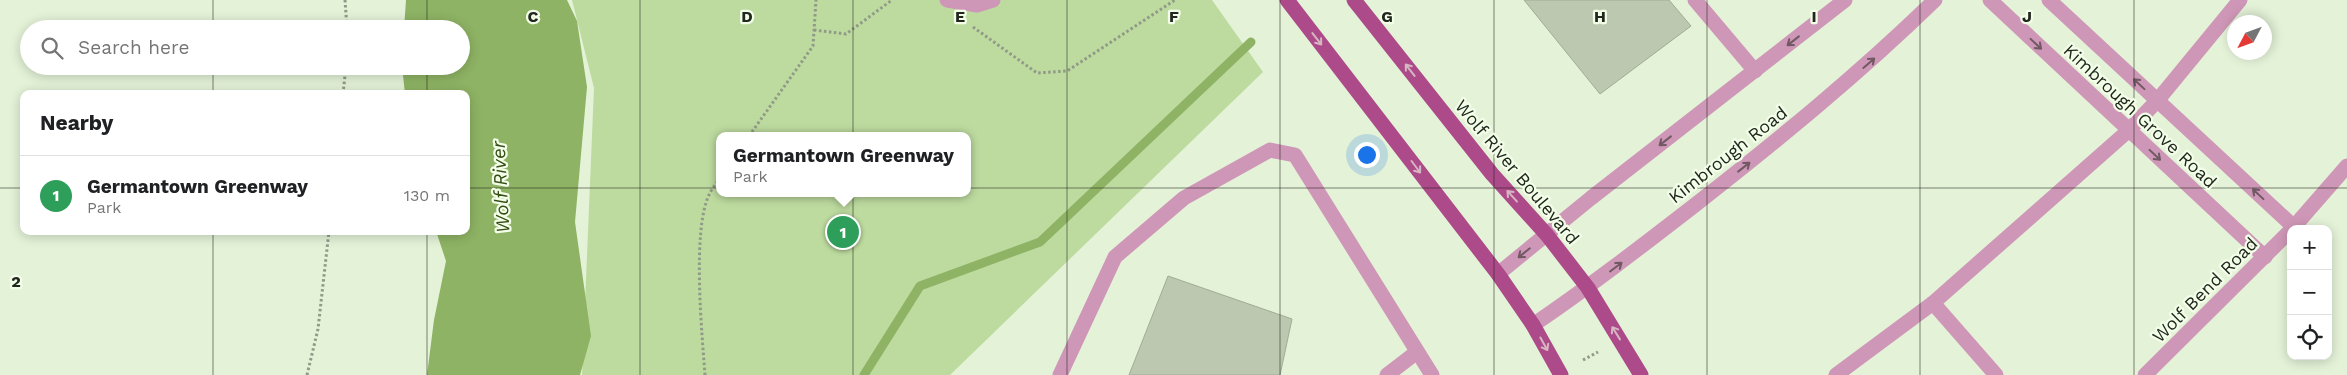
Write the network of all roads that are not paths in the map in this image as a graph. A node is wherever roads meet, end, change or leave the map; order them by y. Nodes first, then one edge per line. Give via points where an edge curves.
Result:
1 (947, 0) edge
2 (993, 0) edge
3 (1287, 0) edge
4 (1354, 0) edge
5 (1695, 0) edge
6 (1845, 0) edge
7 (1934, 0) edge
8 (1990, 0) edge
9 (2049, 0) edge
10 (2240, 0) edge
11 (1755, 71) junction
12 (2157, 101) junction
13 (2128, 131) junction
14 (2347, 166) edge
15 (2288, 225) edge
16 (2295, 225) edge
17 (2287, 234) edge
18 (1547, 235) junction
19 (2265, 257) junction
20 (1498, 274) junction
21 (1588, 288) junction
22 (1933, 303) junction
23 (1533, 325) junction
24 (1417, 352) junction
25 (1060, 375) edge
26 (1387, 375) edge
27 (1432, 375) edge
28 (1561, 375) edge
29 (1641, 375) edge
30 (1836, 375) edge
31 (1996, 375) edge
32 (2145, 375) edge

1 - 2 street via 977,5
3 -> 20 main road
18 -> 4 main road, Wolf River Boulevard via 1492,174
5 - 11 street
6 -> 11 street
21 -> 7 street, Kimbrough Road via 1819,107
8 -> 13 street, Kimbrough Grove Road
12 -> 9 street, Kimbrough Grove Road
10 - 12 street
11 -> 18 street
12 - 13 street
15 -> 12 street, Kimbrough Grove Road
13 -> 19 street, Kimbrough Grove Road
13 - 22 street
14 - 16 street, Wolf Bend Road
17 - 19 street, Wolf Bend Road
18 -> 20 street
18 - 21 main road, Wolf River Boulevard
19 - 32 street, Wolf Bend Road
20 - 23 main road
21 - 23 street, Kimbrough Road
29 -> 21 main road, Wolf River Boulevard
22 - 30 street
22 - 31 street
23 -> 28 main road
24 - 25 street via 1295,155 1270,150 1184,198 1115,257
24 - 26 street
24 - 27 street

